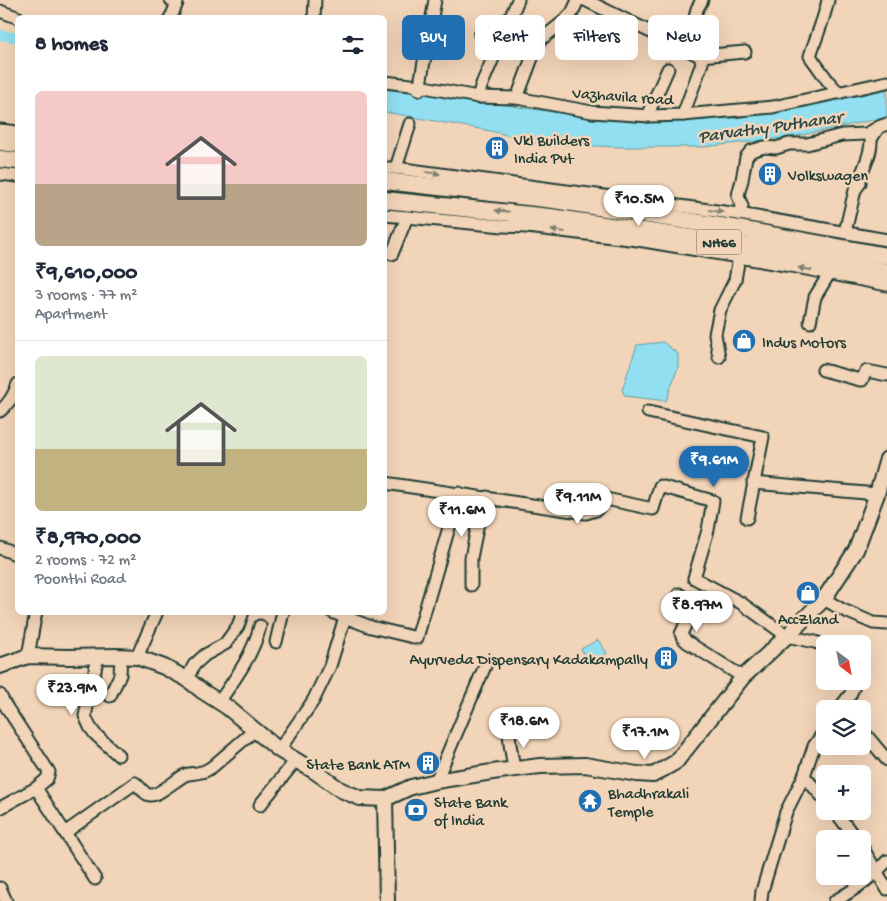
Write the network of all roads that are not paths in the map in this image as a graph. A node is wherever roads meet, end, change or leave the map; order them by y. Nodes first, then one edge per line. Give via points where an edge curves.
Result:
1 (171, 0) edge
2 (315, 0) edge
3 (434, 0) edge
4 (518, 0) edge
5 (578, 0) edge
6 (585, 0) edge
7 (702, 0) edge
8 (828, 0) edge
9 (0, 11) edge
10 (172, 15) edge
11 (314, 15) edge
12 (511, 15) edge
13 (696, 15) edge
14 (15, 17) edge
15 (648, 30) edge
16 (745, 52) dead end
17 (719, 54) edge
18 (492, 60) edge
19 (701, 60) edge
20 (668, 69) dead end
21 (387, 82) edge
22 (887, 82) edge
23 (419, 88) junction
24 (839, 93) junction
25 (478, 97) junction
26 (517, 98) junction
27 (647, 116) junction
28 (683, 116) junction
29 (410, 124) dead end
30 (883, 126) edge
31 (0, 130) edge
32 (15, 132) edge
33 (0, 142) edge
34 (15, 144) edge
35 (0, 159) edge
36 (15, 161) edge
37 (390, 168) edge
38 (0, 174) edge
39 (15, 176) edge
40 (387, 181) edge
41 (387, 200) edge
42 (740, 214) junction
43 (387, 215) edge
44 (406, 217) junction
45 (845, 232) junction
46 (887, 240) edge
47 (392, 254) dead end
48 (887, 256) edge
49 (739, 257) junction
50 (887, 272) edge
51 (829, 274) junction
52 (887, 285) edge
53 (810, 322) dead end
54 (719, 357) dead end
55 (823, 370) dead end
56 (887, 375) edge
57 (15, 392) edge
58 (0, 411) edge
59 (648, 412) dead end
60 (887, 459) edge
61 (387, 482) edge
62 (753, 482) junction
63 (460, 493) junction
64 (877, 494) junction
65 (487, 497) junction
66 (747, 518) dead end
67 (0, 548) edge
68 (15, 554) edge
69 (471, 585) dead end
70 (678, 594) dead end
71 (824, 599) junction
72 (35, 615) edge
73 (155, 615) edge
74 (243, 615) edge
75 (283, 615) edge
76 (353, 617) edge
77 (887, 624) edge
78 (260, 626) dead end
79 (787, 636) junction
80 (276, 642) dead end
81 (816, 642) edge
82 (28, 656) junction
83 (98, 656) junction
84 (121, 656) junction
85 (137, 657) junction
86 (0, 666) edge
87 (484, 666) dead end
88 (743, 677) junction
89 (187, 679) junction
90 (0, 695) edge
91 (110, 696) dead end
92 (219, 702) junction
93 (255, 730) junction
94 (509, 732) dead end
95 (871, 741) edge
96 (816, 743) edge
97 (279, 750) junction
98 (118, 755) dead end
99 (296, 760) junction
100 (887, 760) edge
101 (514, 769) junction
102 (804, 776) junction
103 (436, 781) junction
104 (36, 788) junction
105 (816, 790) edge
106 (385, 799) junction
107 (260, 805) dead end
108 (0, 808) edge
109 (841, 820) edge
110 (849, 830) edge
111 (66, 832) junction
112 (871, 861) edge
113 (887, 861) edge
114 (878, 872) junction
115 (95, 879) dead end
116 (0, 888) edge
117 (887, 889) edge
118 (6, 901) edge
119 (387, 901) edge
120 (761, 901) edge
121 (834, 901) edge

1 - 10 street via 177,3
2 - 11 street
3 - 23 street
4 - 12 street
5 - 26 street via 572,13 538,42
6 - 15 street
7 - 13 street
8 - 24 street via 810,56
9 - 14 street
16 - 17 street
18 - 25 street
19 - 28 street
20 - 27 street
21 - 23 street, Vazhavila road
22 - 24 street, Vazhavila road
23 - 25 street, Vazhavila road
24 - 28 street, Vazhavila road via 772,107
25 - 26 street, Vazhavila road
26 - 27 street, Vazhavila road via 592,112
27 - 28 street, Vazhavila road
29 - 37 street
30 - 42 street via 866,134 842,135 807,144 751,151 746,157 738,191 742,206
30 - 45 street via 870,139 870,151 855,190
31 - 32 street
33 - 34 highway
35 - 36 highway
37 -> 42 street
38 - 39 street
40 - 48 highway, NH66 via 554,200
50 -> 41 highway, NH66 via 792,253 550,217
42 - 45 street
43 - 44 street
44 - 47 street
49 -> 44 street via 629,239
45 - 46 street
51 -> 49 street
49 - 54 street via 735,280 720,310 715,334
51 - 52 street
51 - 53 street via 815,297
55 - 56 street via 860,380 867,372
57 - 58 street
59 - 62 street via 763,436
60 - 64 main road
61 - 63 street
62 - 64 street
62 - 66 street
63 - 65 street
63 - 76 street via 417,638
64 - 71 main road via 856,550
65 - 69 street via 471,558
65 - 79 street via 586,513 596,510 606,499 653,509 660,486 713,501 694,578 740,603
67 - 68 street
70 - 88 street via 694,606 681,634 683,638
71 - 77 street via 873,623
71 - 79 main road
72 - 82 street
73 - 85 street
74 - 89 street via 225,644 194,665
75 - 80 street
76 - 97 street via 313,701
78 - 92 street via 258,637 238,675
79 - 81 street
79 - 88 main road
82 - 83 main road
82 - 86 main road
83 - 84 main road
83 - 98 street via 85,716 95,734
84 - 85 main road
84 - 91 street via 120,675
85 - 89 main road
87 - 103 street
88 - 101 main road via 676,762 654,775 585,765
89 - 92 main road
90 - 104 street via 49,772 47,779
92 - 93 main road
93 - 97 main road
93 - 111 street via 205,771 190,773 151,796 135,782
94 - 101 street
95 - 100 street
96 - 102 street
97 - 99 main road
99 - 106 main road via 341,790 360,798
99 - 107 street
101 - 103 main road
102 - 105 street
102 - 120 street via 786,812
103 - 106 main road via 411,787
104 - 108 street
104 - 111 street
106 - 119 main road
109 - 110 street
111 - 115 street
112 - 114 street
113 - 114 street
114 - 117 street
114 - 121 street
116 - 118 street

